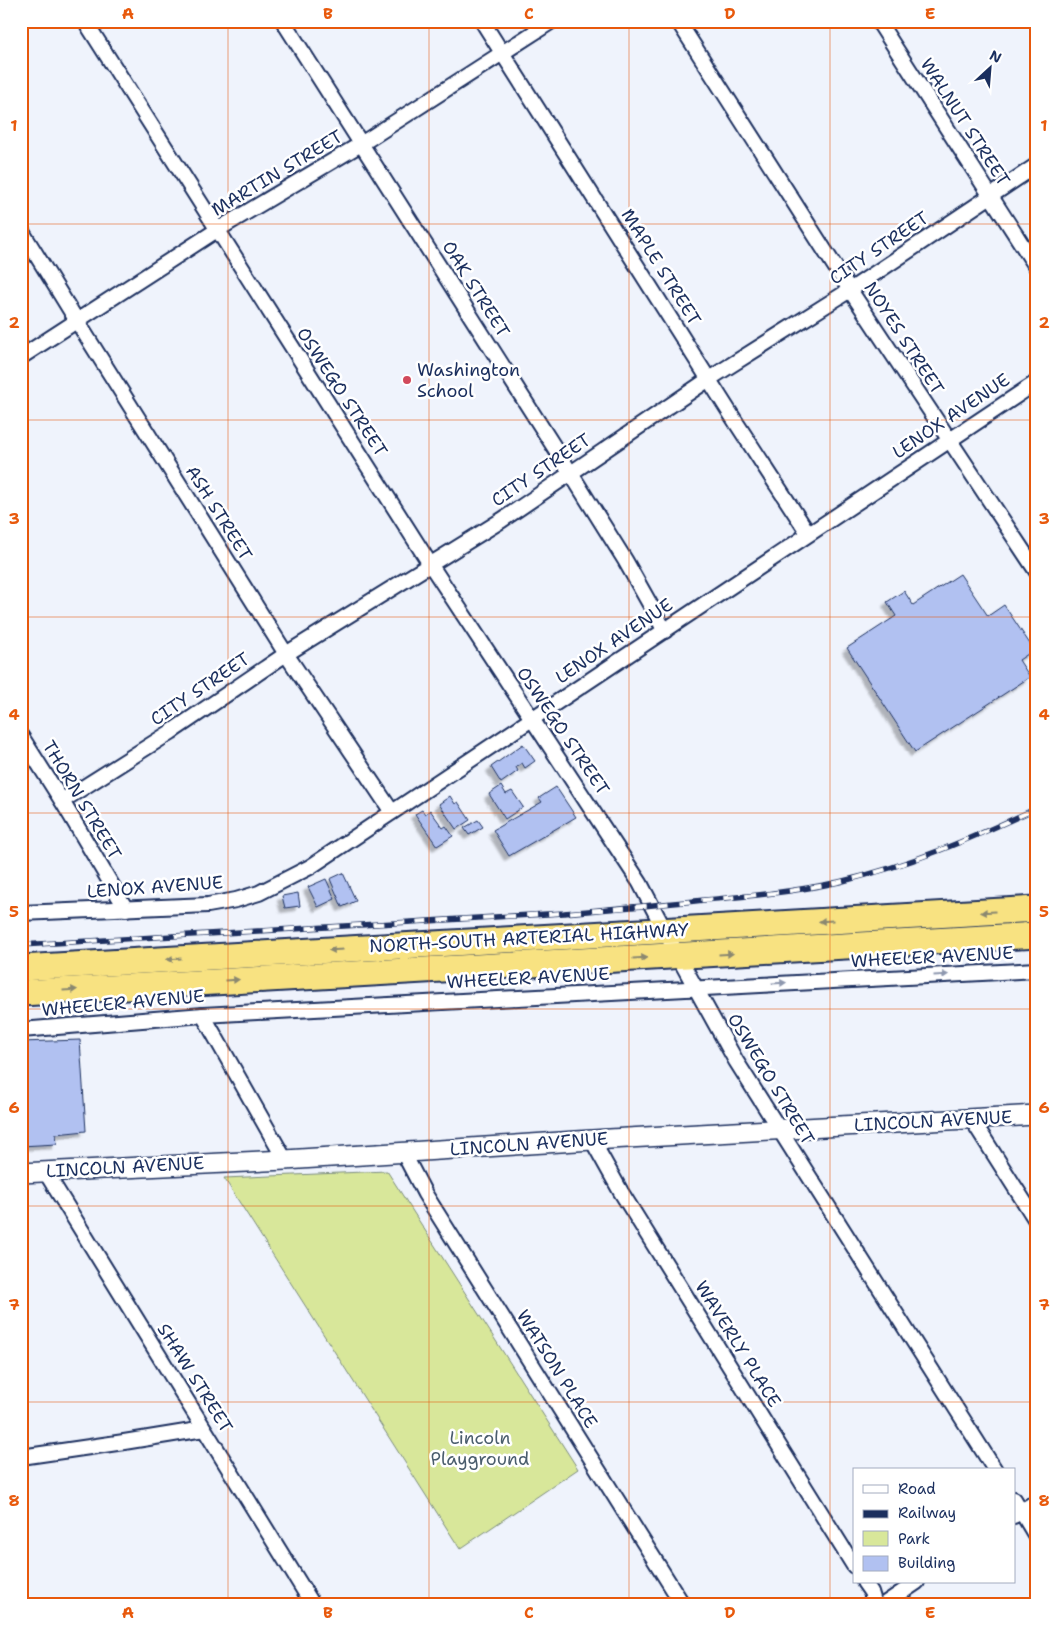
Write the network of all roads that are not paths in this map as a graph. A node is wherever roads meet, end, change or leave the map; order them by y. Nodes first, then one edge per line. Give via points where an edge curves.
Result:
1 (86, 21) edge
2 (283, 21) edge
3 (482, 21) edge
4 (552, 21) edge
5 (678, 21) edge
6 (878, 21) edge
7 (502, 53) junction
8 (362, 144) junction
9 (1037, 165) edge
10 (990, 196) junction
11 (21, 230) edge
12 (217, 230) junction
13 (1037, 268) edge
14 (850, 290) junction
15 (77, 321) junction
16 (21, 357) edge
17 (709, 379) junction
18 (1037, 382) edge
19 (950, 441) junction
20 (570, 472) junction
21 (808, 533) junction
22 (430, 564) junction
23 (1037, 572) edge
24 (665, 631) junction
25 (286, 654) junction
26 (532, 719) junction
27 (21, 736) edge
28 (62, 801) junction
29 (392, 812) junction
30 (126, 909) junction
31 (1037, 909) edge
32 (21, 914) edge
33 (664, 931) junction
34 (1037, 935) edge
35 (678, 956) junction
36 (21, 968) edge
37 (1037, 970) edge
38 (695, 988) junction
39 (21, 993) edge
40 (203, 1015) junction
41 (21, 1030) edge
42 (1037, 1114) edge
43 (972, 1118) junction
44 (780, 1130) junction
45 (592, 1140) junction
46 (403, 1152) junction
47 (285, 1160) junction
48 (46, 1171) junction
49 (21, 1173) edge
50 (1037, 1222) edge
51 (204, 1429) junction
52 (21, 1456) edge
53 (995, 1468) edge
54 (1037, 1501) edge
55 (1017, 1509) edge
56 (1037, 1538) edge
57 (853, 1564) edge
58 (865, 1584) edge
59 (914, 1584) edge
60 (314, 1605) edge
61 (683, 1605) edge
62 (875, 1605) edge
63 (884, 1605) edge

1 - 12 street, OSWEGO STREET
2 - 8 street, OAK STREET
3 - 7 street, MAPLE STREET
4 - 7 street, MARTIN STREET
5 - 14 street, NOYES STREET
6 - 10 street, WALNUT STREET
7 - 8 street, MARTIN STREET
7 - 17 street, MAPLE STREET
8 - 12 street, MARTIN STREET
8 - 20 street, OAK STREET
9 - 10 street, CITY STREET
10 - 13 street, WALNUT STREET
10 - 14 street, CITY STREET
11 - 15 street, ASH STREET
12 - 15 street, MARTIN STREET
12 - 22 street, OSWEGO STREET
14 - 17 street, CITY STREET
14 - 19 street, NOYES STREET
15 - 16 street, MARTIN STREET
15 - 25 street, ASH STREET
17 - 20 street, CITY STREET
17 - 21 street, MAPLE STREET
18 - 19 street, LENOX AVENUE
19 - 21 street, LENOX AVENUE
19 - 23 street, NOYES STREET
20 - 22 street, CITY STREET via 502,520
20 - 24 street, OAK STREET
21 - 24 street, LENOX AVENUE
22 - 25 street, CITY STREET
22 - 26 street, OSWEGO STREET
24 - 26 street, LENOX AVENUE
25 - 28 street, CITY STREET
25 - 29 street, ASH STREET
26 - 29 street, LENOX AVENUE
26 - 33 street, OSWEGO STREET via 640,883
27 - 28 street, THORN STREET
28 - 30 street, THORN STREET
29 - 30 street, LENOX AVENUE via 310,867 259,893 208,905
30 - 32 street, LENOX AVENUE
31 -> 33 highway, NORTH-SOUTH ARTERIAL HIGHWAY
33 - 35 street, OSWEGO STREET
33 -> 36 highway, NORTH-SOUTH ARTERIAL HIGHWAY
35 -> 34 highway, NORTH-SOUTH ARTERIAL HIGHWAY
35 - 38 street, OSWEGO STREET
39 -> 35 highway, NORTH-SOUTH ARTERIAL HIGHWAY
38 -> 37 street, WHEELER AVENUE
38 - 40 street, WHEELER AVENUE
38 - 44 street, OSWEGO STREET
40 - 41 street, WHEELER AVENUE
40 - 47 street
42 - 43 street, LINCOLN AVENUE
43 - 44 street, LINCOLN AVENUE
43 - 50 street
44 - 45 street, LINCOLN AVENUE
44 - 53 street, OSWEGO STREET
45 - 46 street, LINCOLN AVENUE
45 - 57 street, WAVERLY PLACE via 621,1192
46 - 47 street, LINCOLN AVENUE
46 - 61 street, WATSON PLACE via 424,1194
47 - 48 street, LINCOLN AVENUE
48 - 49 street, LINCOLN AVENUE
48 - 51 street, SHAW STREET
51 - 52 street
51 - 60 street, SHAW STREET
54 - 55 street
55 - 56 street
58 - 62 street
59 - 63 street

